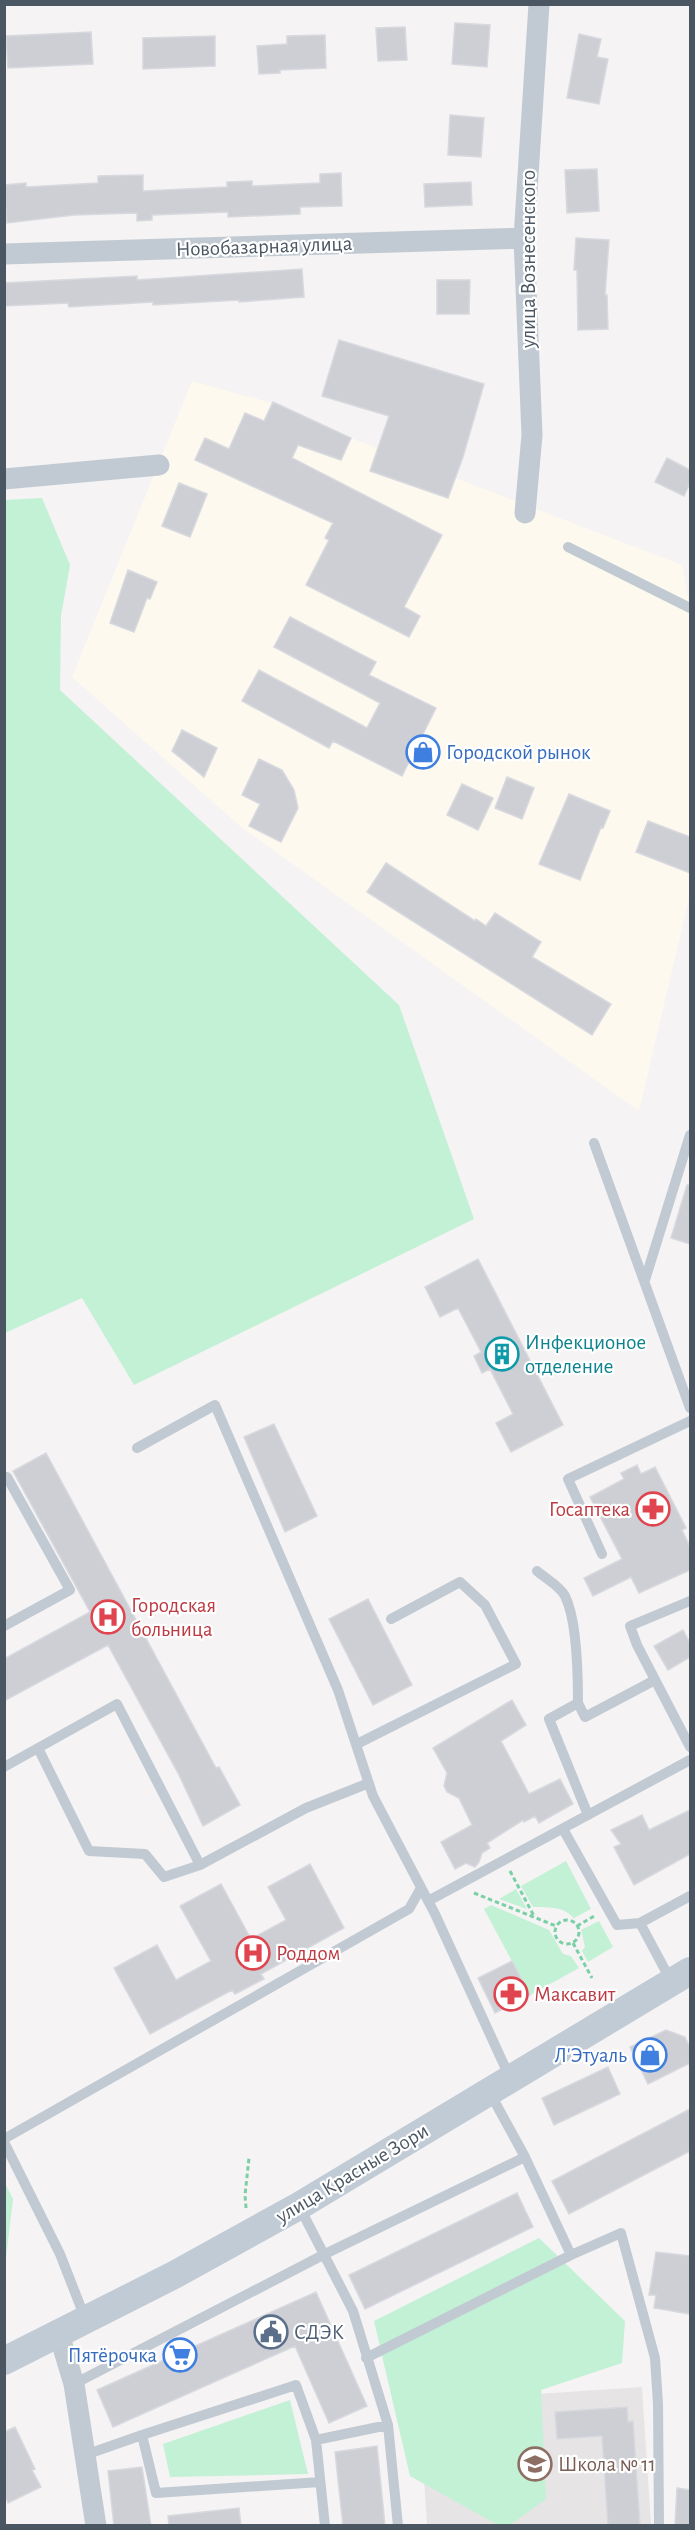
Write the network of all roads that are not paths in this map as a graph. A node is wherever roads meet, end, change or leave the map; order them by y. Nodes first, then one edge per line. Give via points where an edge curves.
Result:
1 (539, 4) edge
2 (524, 238) junction
3 (4, 254) edge
4 (159, 465) dead end
5 (4, 479) edge
6 (525, 513) dead end
7 (568, 547) dead end
8 (690, 608) edge
9 (690, 1135) edge
10 (594, 1143) dead end
11 (645, 1280) junction
12 (690, 1408) edge
13 (690, 1421) edge
14 (137, 1448) dead end
15 (7, 1477) dead end
16 (603, 1554) dead end
17 (537, 1571) dead end
18 (690, 1601) edge
19 (391, 1619) dead end
20 (4, 1626) edge
21 (655, 1680) junction
22 (578, 1703) junction
23 (357, 1744) junction
24 (690, 1747) edge
25 (39, 1748) junction
26 (690, 1760) edge
27 (4, 1767) edge
28 (369, 1783) junction
29 (588, 1815) junction
30 (563, 1829) junction
31 (200, 1865) junction
32 (422, 1888) junction
33 (690, 1896) edge
34 (428, 1901) junction
35 (640, 1923) junction
36 (681, 1976) edge
37 (500, 2085) junction
38 (4, 2141) edge
39 (525, 2157) junction
40 (299, 2206) junction
41 (325, 2254) junction
42 (571, 2254) junction
43 (86, 2321) junction
44 (59, 2334) junction
45 (366, 2358) junction
46 (4, 2361) edge
47 (74, 2384) junction
48 (388, 2425) junction
49 (142, 2435) junction
50 (316, 2440) junction
51 (85, 2455) junction
52 (320, 2482) junction
53 (96, 2526) edge
54 (325, 2526) edge
55 (398, 2526) edge
56 (658, 2526) edge

1 - 2 street, улица Вознесенского
2 - 3 street, Новобазарная улица
2 - 6 street, улица Вознесенского via 532,435
4 - 5 street
7 - 8 lane
9 - 11 lane
10 - 11 lane
11 - 12 lane
13 - 16 lane via 568,1479
14 - 23 lane via 215,1405 338,1690
15 - 20 lane via 70,1590
17 - 22 lane via 564,1594 578,1667
18 - 21 lane via 630,1626
19 - 23 lane via 460,1582 485,1605 516,1664
21 - 22 lane via 585,1717
21 - 24 lane
22 - 29 lane via 549,1719
23 - 28 lane
25 - 27 lane
25 - 31 lane via 89,1851 145,1854 164,1877
25 - 31 lane via 117,1704
26 - 29 lane
28 - 31 lane via 306,1808
28 - 32 lane
29 - 30 lane
30 - 34 lane
30 - 35 lane via 617,1925
32 - 34 lane
32 - 38 lane via 409,1909
33 - 35 lane
34 - 37 lane
35 - 36 lane
36 - 37 main road, улица Красные Зори
37 - 39 lane
37 - 40 main road, улица Красные Зори
38 - 43 lane via 60,2254
39 - 41 lane
39 - 42 lane
40 - 41 lane
40 - 43 main road, улица Красные Зори
41 - 45 lane via 353,2311
41 - 47 lane
42 - 45 lane
42 - 56 lane via 621,2233 655,2358
43 - 44 main road, улица Красные Зори
44 - 46 main road, улица Красные Зори
44 - 47 street
45 - 48 lane
47 - 51 street
48 - 50 lane
48 - 55 lane
49 - 50 lane via 296,2385
49 - 51 lane
49 - 52 lane via 156,2493
50 - 52 lane
51 - 53 street
52 - 54 lane

